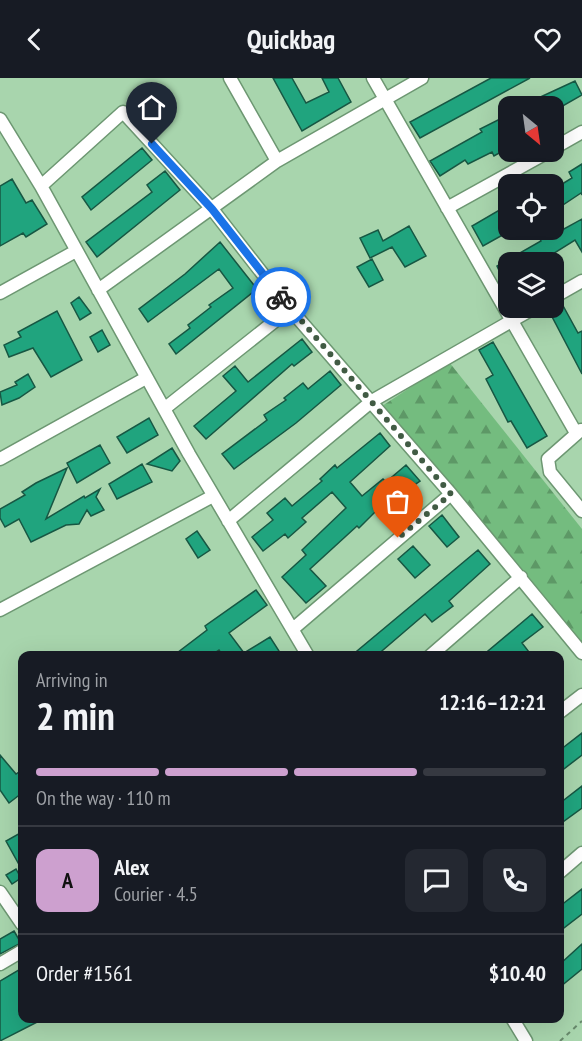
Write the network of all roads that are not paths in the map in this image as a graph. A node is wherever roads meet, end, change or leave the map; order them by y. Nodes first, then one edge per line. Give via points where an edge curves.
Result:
1 (230, 78) edge
2 (373, 78) edge
3 (422, 78) edge
4 (385, 99) junction
5 (2, 126) edge
6 (582, 132) edge
7 (564, 142) edge
8 (277, 161) junction
9 (530, 162) edge
10 (40, 186) junction
11 (447, 208) junction
12 (212, 209) junction
13 (76, 251) junction
14 (582, 281) edge
15 (98, 290) junction
16 (564, 291) edge
17 (0, 294) edge
18 (290, 309) junction
19 (516, 318) edge
20 (511, 321) junction
21 (146, 378) junction
22 (372, 401) junction
23 (164, 409) junction
24 (579, 431) edge
25 (0, 459) edge
26 (451, 494) junction
27 (213, 496) junction
28 (582, 511) edge
29 (228, 521) junction
30 (521, 577) junction
31 (0, 610) edge
32 (294, 628) junction
33 (306, 651) edge
34 (436, 651) edge
35 (582, 653) edge
36 (582, 695) edge
37 (564, 709) edge
38 (582, 853) edge
39 (564, 869) edge
40 (0, 892) edge
41 (18, 918) edge
42 (18, 953) edge
43 (0, 964) edge
44 (515, 1023) edge
45 (526, 1041) edge

1 - 8 street
2 - 4 street
3 - 4 street
4 - 8 street
4 - 11 street
5 - 10 street
6 - 7 street
8 - 12 street
9 - 11 street
10 - 12 street via 123,112
10 - 13 street
11 - 20 street
12 - 15 street
12 - 18 street
13 - 15 street
13 - 17 street
14 - 16 street
15 - 21 street
18 - 22 street
18 - 23 street
19 - 20 street
20 - 22 street
20 - 24 street
21 - 23 street
21 - 25 street
22 - 26 street
22 - 29 street
23 - 27 street
24 - 28 street via 548,459 550,472
26 - 30 street
26 - 32 street
27 - 29 street
27 - 31 street
29 - 32 street
30 - 34 street
30 - 35 street
32 - 33 street
36 - 37 street
38 - 39 street
40 - 41 street
42 - 43 street
44 - 45 street

